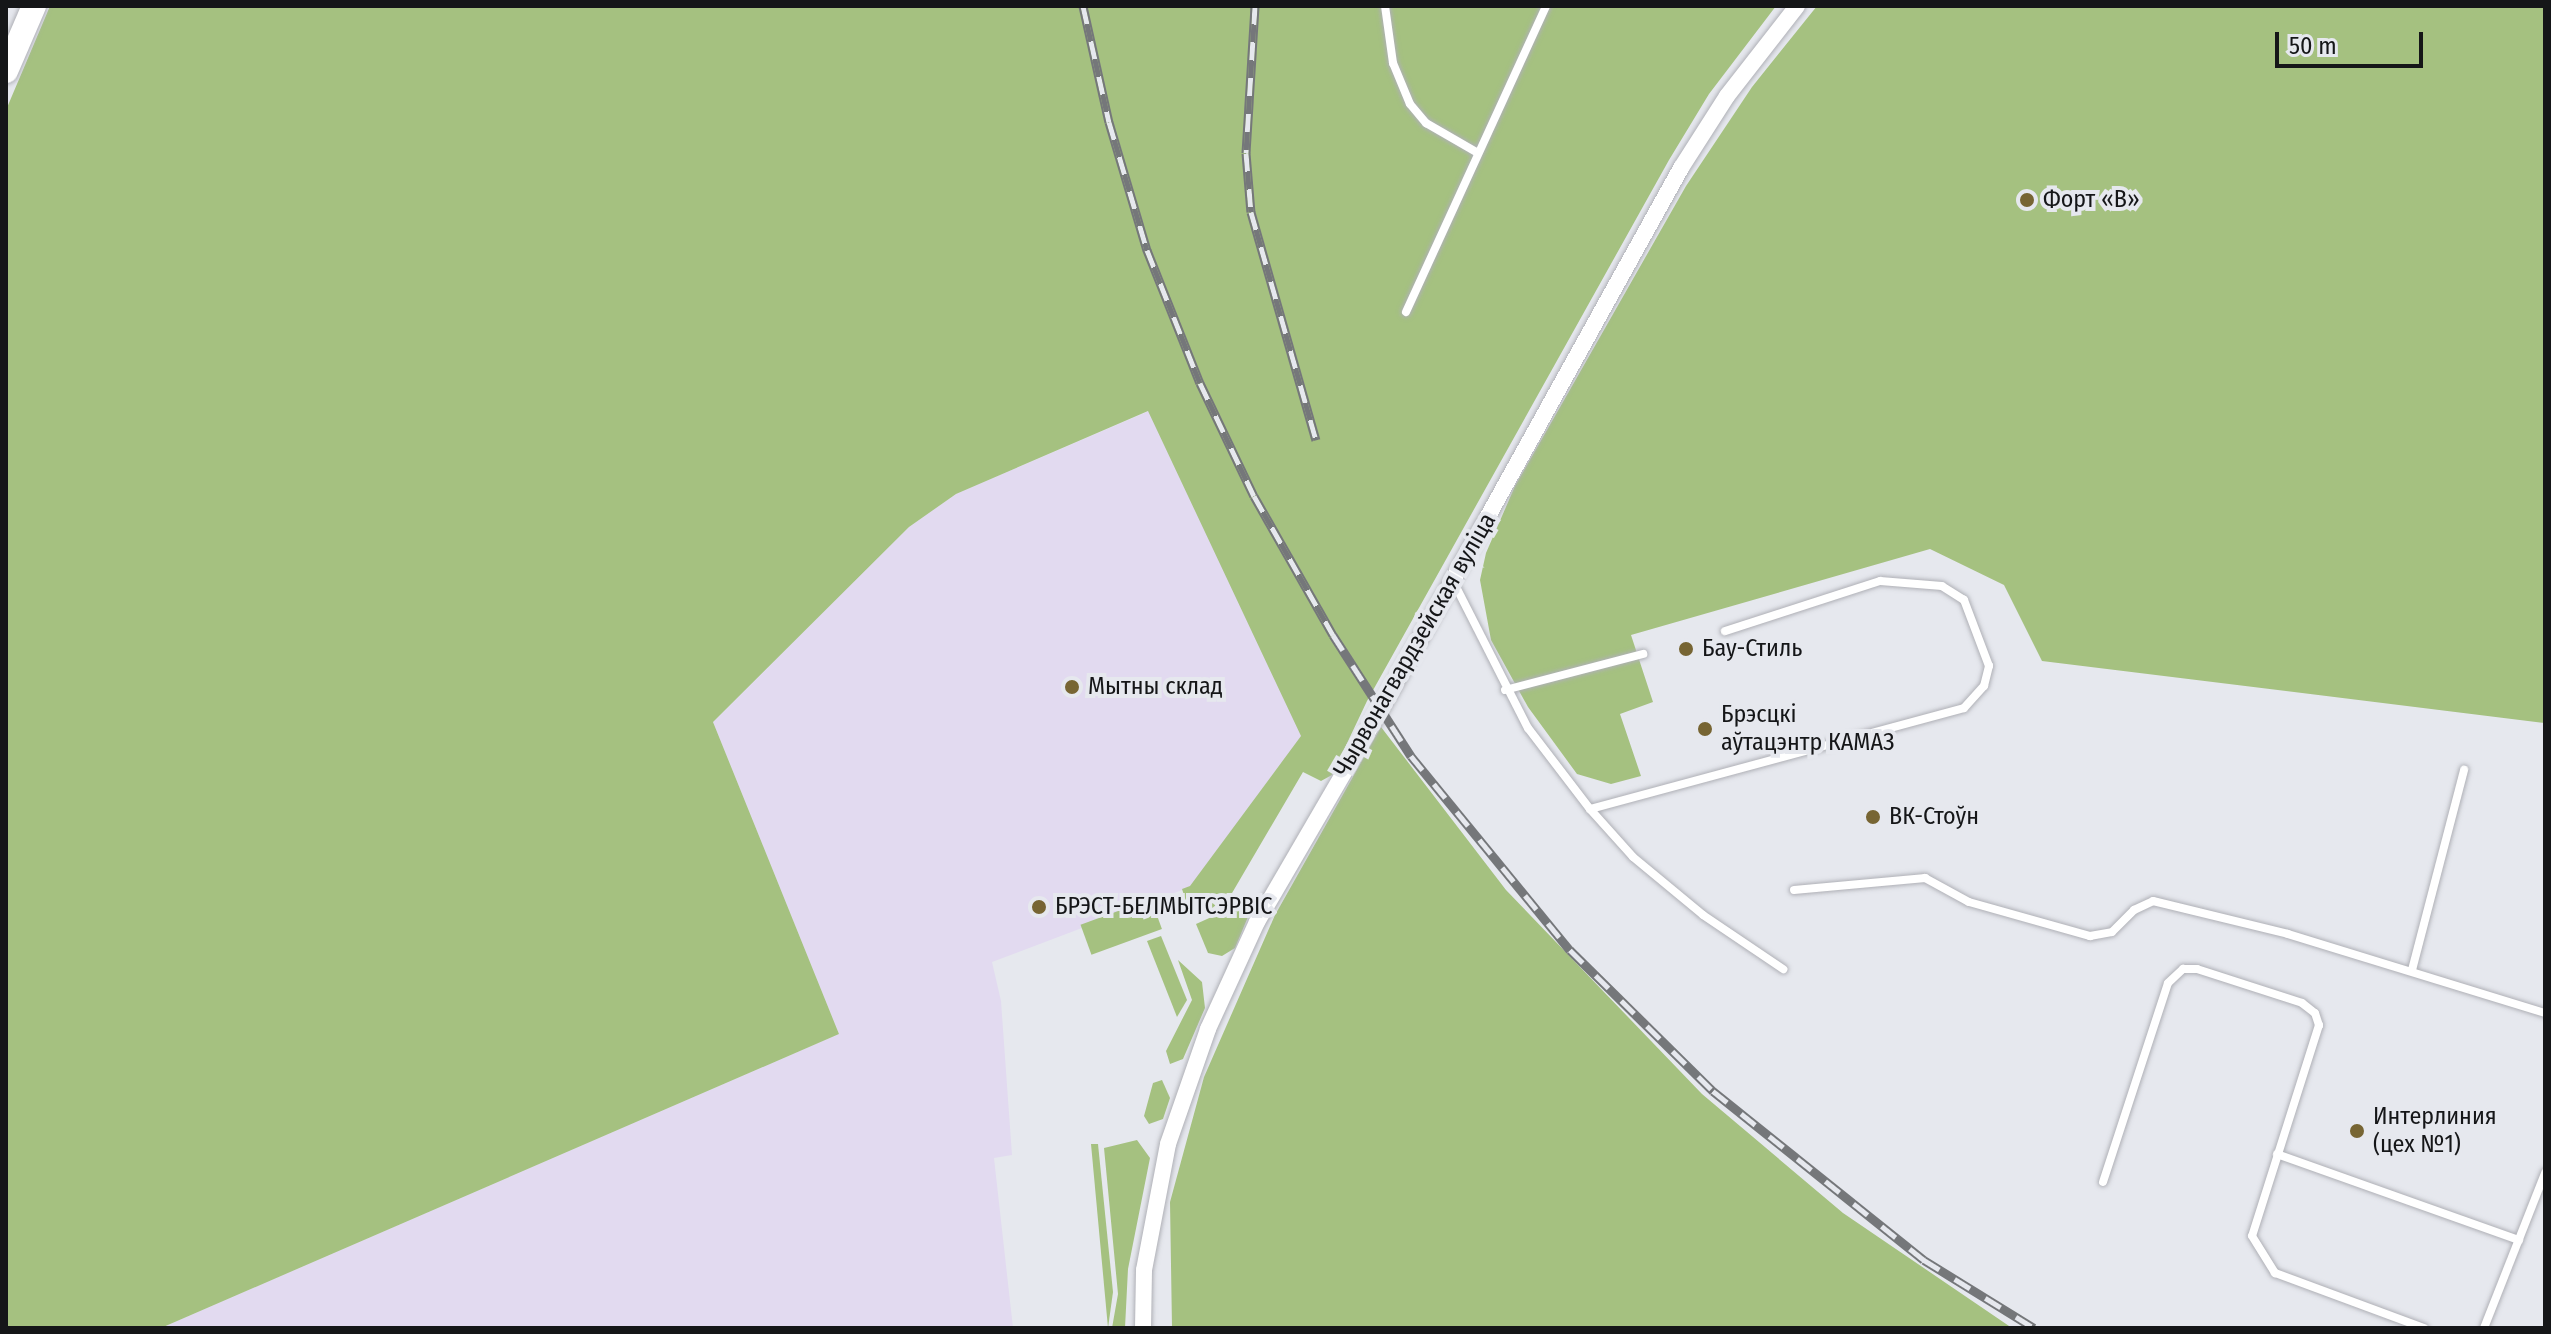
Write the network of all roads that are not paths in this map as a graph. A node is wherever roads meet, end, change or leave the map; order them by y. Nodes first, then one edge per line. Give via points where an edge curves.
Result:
1 (34, 6) edge
2 (1385, 6) edge
3 (1546, 6) edge
4 (1797, 6) edge
5 (6, 71) edge
6 (1478, 153) junction
7 (1406, 312) dead end
8 (1453, 580) junction
9 (1725, 631) dead end
10 (1643, 654) dead end
11 (1505, 690) junction
12 (2464, 770) dead end
13 (1590, 809) junction
14 (1794, 890) dead end
15 (1783, 969) dead end
16 (2412, 970) junction
17 (2545, 1013) edge
18 (2277, 1154) junction
19 (2545, 1173) edge
20 (2103, 1182) dead end
21 (2519, 1240) junction
22 (1143, 1328) edge
23 (2424, 1328) edge
24 (2484, 1328) edge

1 - 5 main road
2 - 6 lane via 1393,63 1410,104 1426,123
3 - 6 lane
4 - 8 street, Чырвонагвардзейская вуліца via 1681,168
6 - 7 lane
8 - 11 lane
8 - 22 street, Чырвонагвардзейская вуліца via 1257,922 1208,1029 1156,1195 1144,1270
9 - 13 lane via 1880,581 1942,586 1964,600 1989,666 1984,686 1964,708
10 - 11 lane
11 - 13 lane
12 - 16 lane
13 - 15 lane via 1633,857 1703,915
14 - 16 lane via 1925,878 1969,902 2090,936 2112,932 2134,910 2153,901
16 - 17 lane
18 - 20 lane via 2319,1025 2315,1013 2302,1003 2183,969 2168,983
18 - 21 lane
18 - 23 lane via 2252,1236 2262,1259 2275,1273
19 - 21 lane
21 - 24 lane

